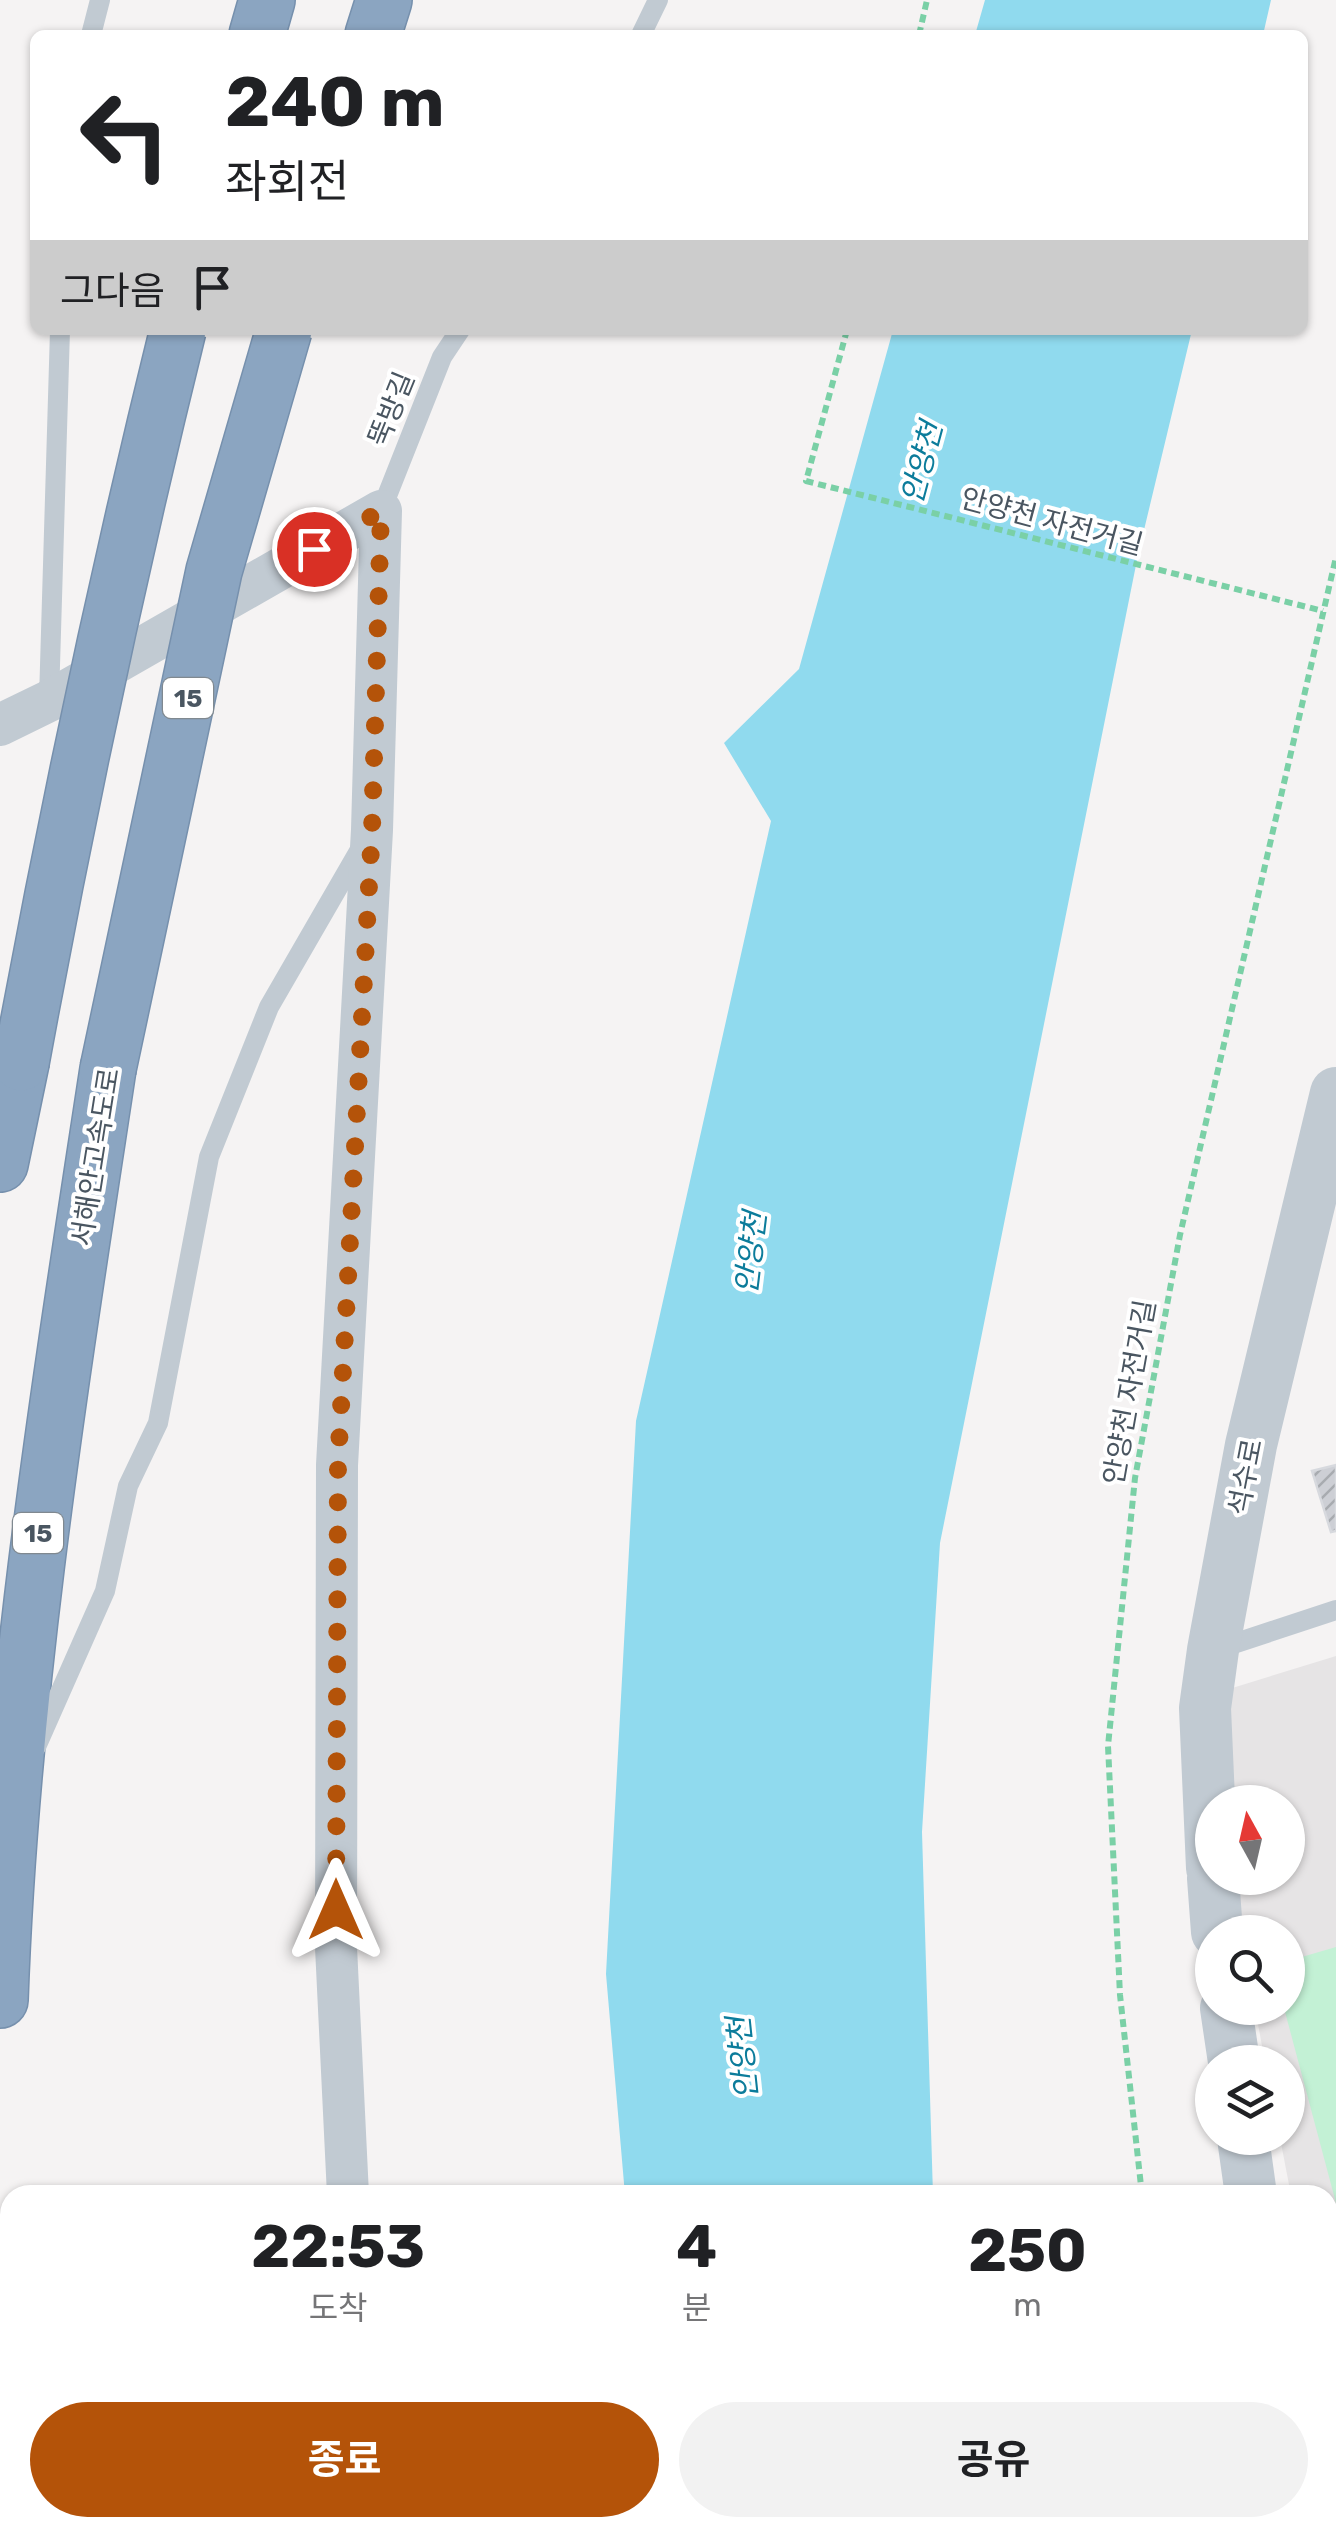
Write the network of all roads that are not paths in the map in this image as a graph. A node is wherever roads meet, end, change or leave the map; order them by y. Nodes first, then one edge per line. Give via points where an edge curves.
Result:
1 (100, 0) edge
2 (268, 0) edge
3 (384, 0) edge
4 (658, 0) edge
5 (92, 30) edge
6 (259, 30) edge
7 (375, 30) edge
8 (644, 30) edge
9 (60, 335) edge
10 (177, 335) edge
11 (283, 335) edge
12 (457, 335) edge
13 (381, 511) junction
14 (49, 701) junction
15 (0, 726) edge
16 (372, 830) junction
17 (1336, 1093) edge
18 (0, 1164) edge
19 (1336, 1610) edge
20 (1213, 1650) junction
21 (1208, 1785) edge
22 (9, 1808) junction
23 (0, 2000) edge
24 (1246, 2155) edge
25 (348, 2185) edge
26 (1250, 2185) edge

1 - 5 lane
2 - 6 highway
3 - 7 highway
4 - 8 lane
9 - 14 lane
10 - 18 highway, bridge via 122,559
11 - 22 highway, 서해안고속도로 / 15, bridge via 214,571 108,1069 40,1522
12 - 13 lane, 뚝방길
13 - 14 street
13 - 16 street
14 - 15 street
16 - 22 lane via 270,1007 209,1157 158,1423 128,1486 105,1591
16 - 25 street via 338,1464 336,1947
17 - 20 street, 석수로 via 1251,1445
19 - 20 lane
20 - 21 street, 석수로 via 1205,1708
22 - 23 highway, 서해안고속도로 / 15
24 - 26 street

